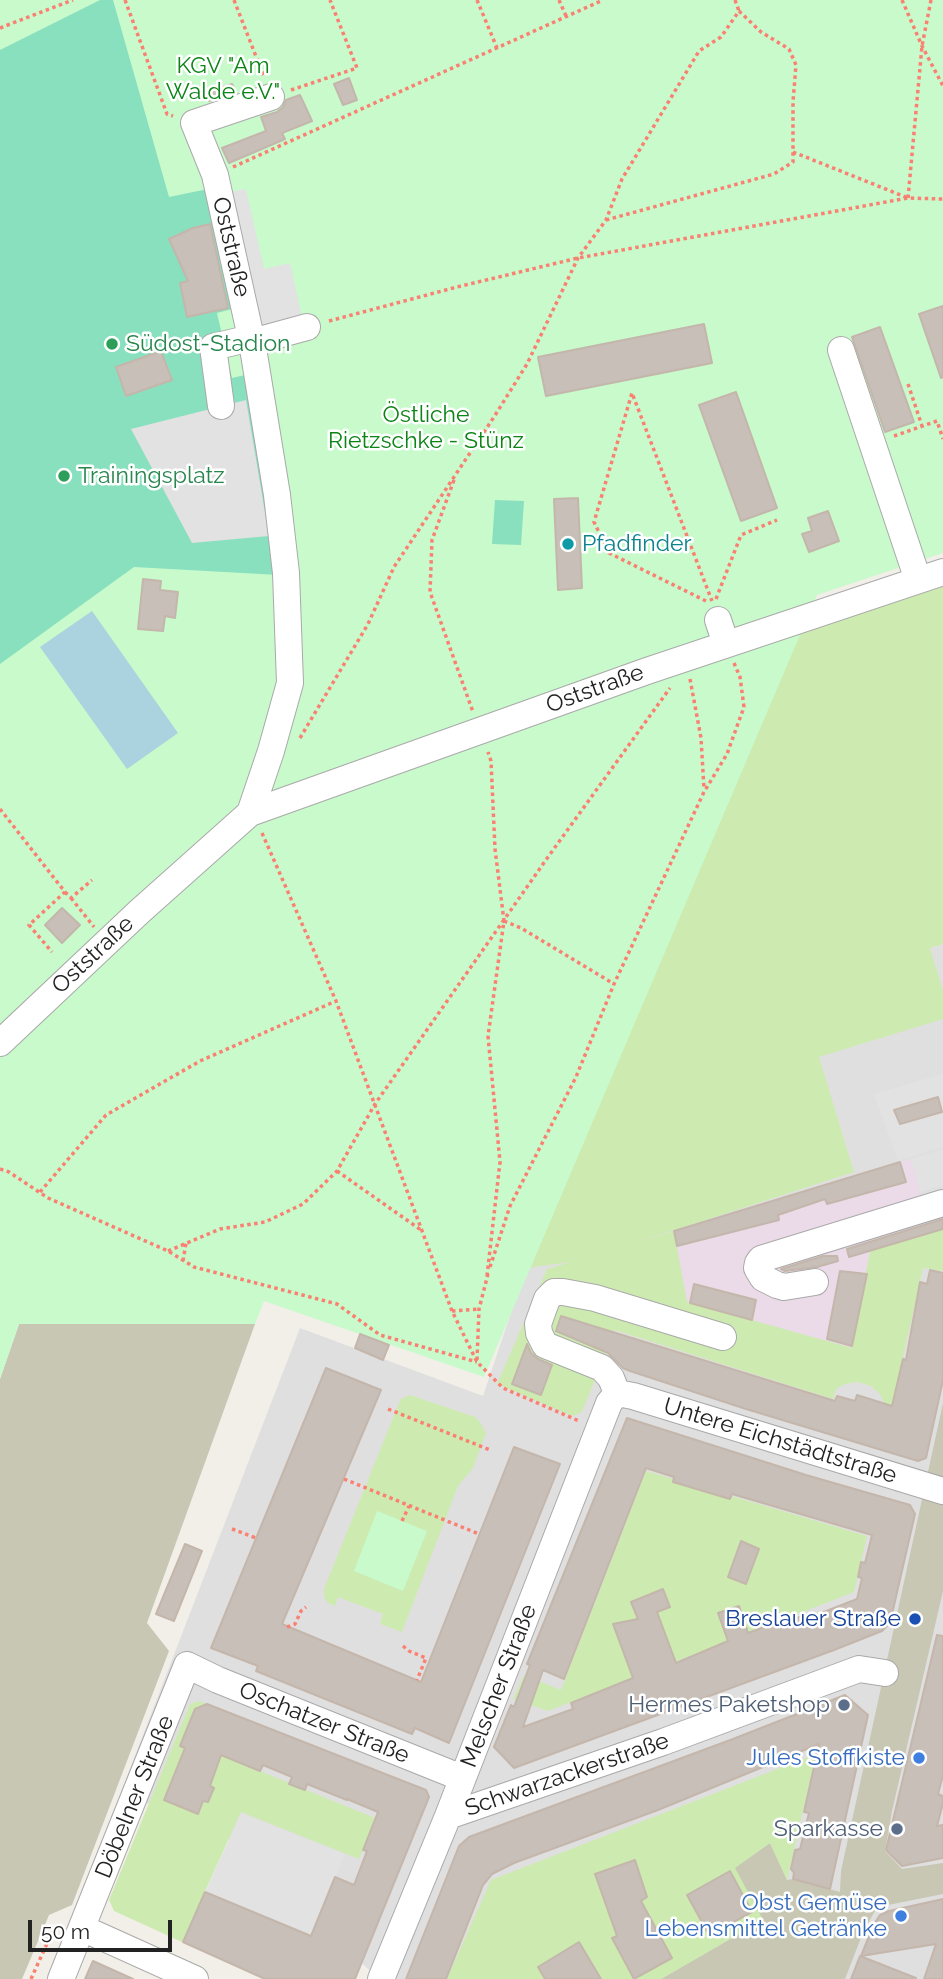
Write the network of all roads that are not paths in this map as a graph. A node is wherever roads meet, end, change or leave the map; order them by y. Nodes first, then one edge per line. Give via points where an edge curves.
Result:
1 (271, 97) road end
2 (307, 327) road end
3 (252, 340) junction
4 (841, 350) dead end
5 (221, 406) dead end
6 (943, 572) edge
7 (918, 580) junction
8 (250, 813) junction
9 (0, 1043) edge
10 (943, 1203) edge
11 (815, 1282) dead end
12 (723, 1337) dead end
13 (617, 1393) junction
14 (943, 1491) edge
15 (187, 1665) joint
16 (885, 1673) dead end
17 (462, 1779) junction
18 (448, 1816) junction
19 (82, 1928) junction
20 (61, 1979) edge
21 (195, 1979) edge
22 (381, 1979) edge

1 - 3 street, Oststraße via 194,124 215,175
2 - 3 street
3 - 5 street via 212,347
3 - 8 street, Oststraße via 285,560 290,683
4 - 7 street
6 - 7 street, Oststraße
7 - 8 street, Oststraße via 719,623 683,658
8 - 9 street, Oststraße
10 - 11 street via 758,1263 763,1278 777,1285
12 - 13 street via 595,1298 554,1292 538,1324 545,1345 603,1368
13 - 14 street, Untere Eichstädtstraße
13 - 17 street, Melscher Straße via 609,1403
15 - 17 street, Oschatzer Straße
15 - 19 street, Döbelner Straße
16 - 18 street, Schwarzackerstraße via 859,1669
17 - 18 street, Melscher Straße
18 - 22 street, Melscher Straße
19 - 20 street, Döbelner Straße
19 - 21 street

